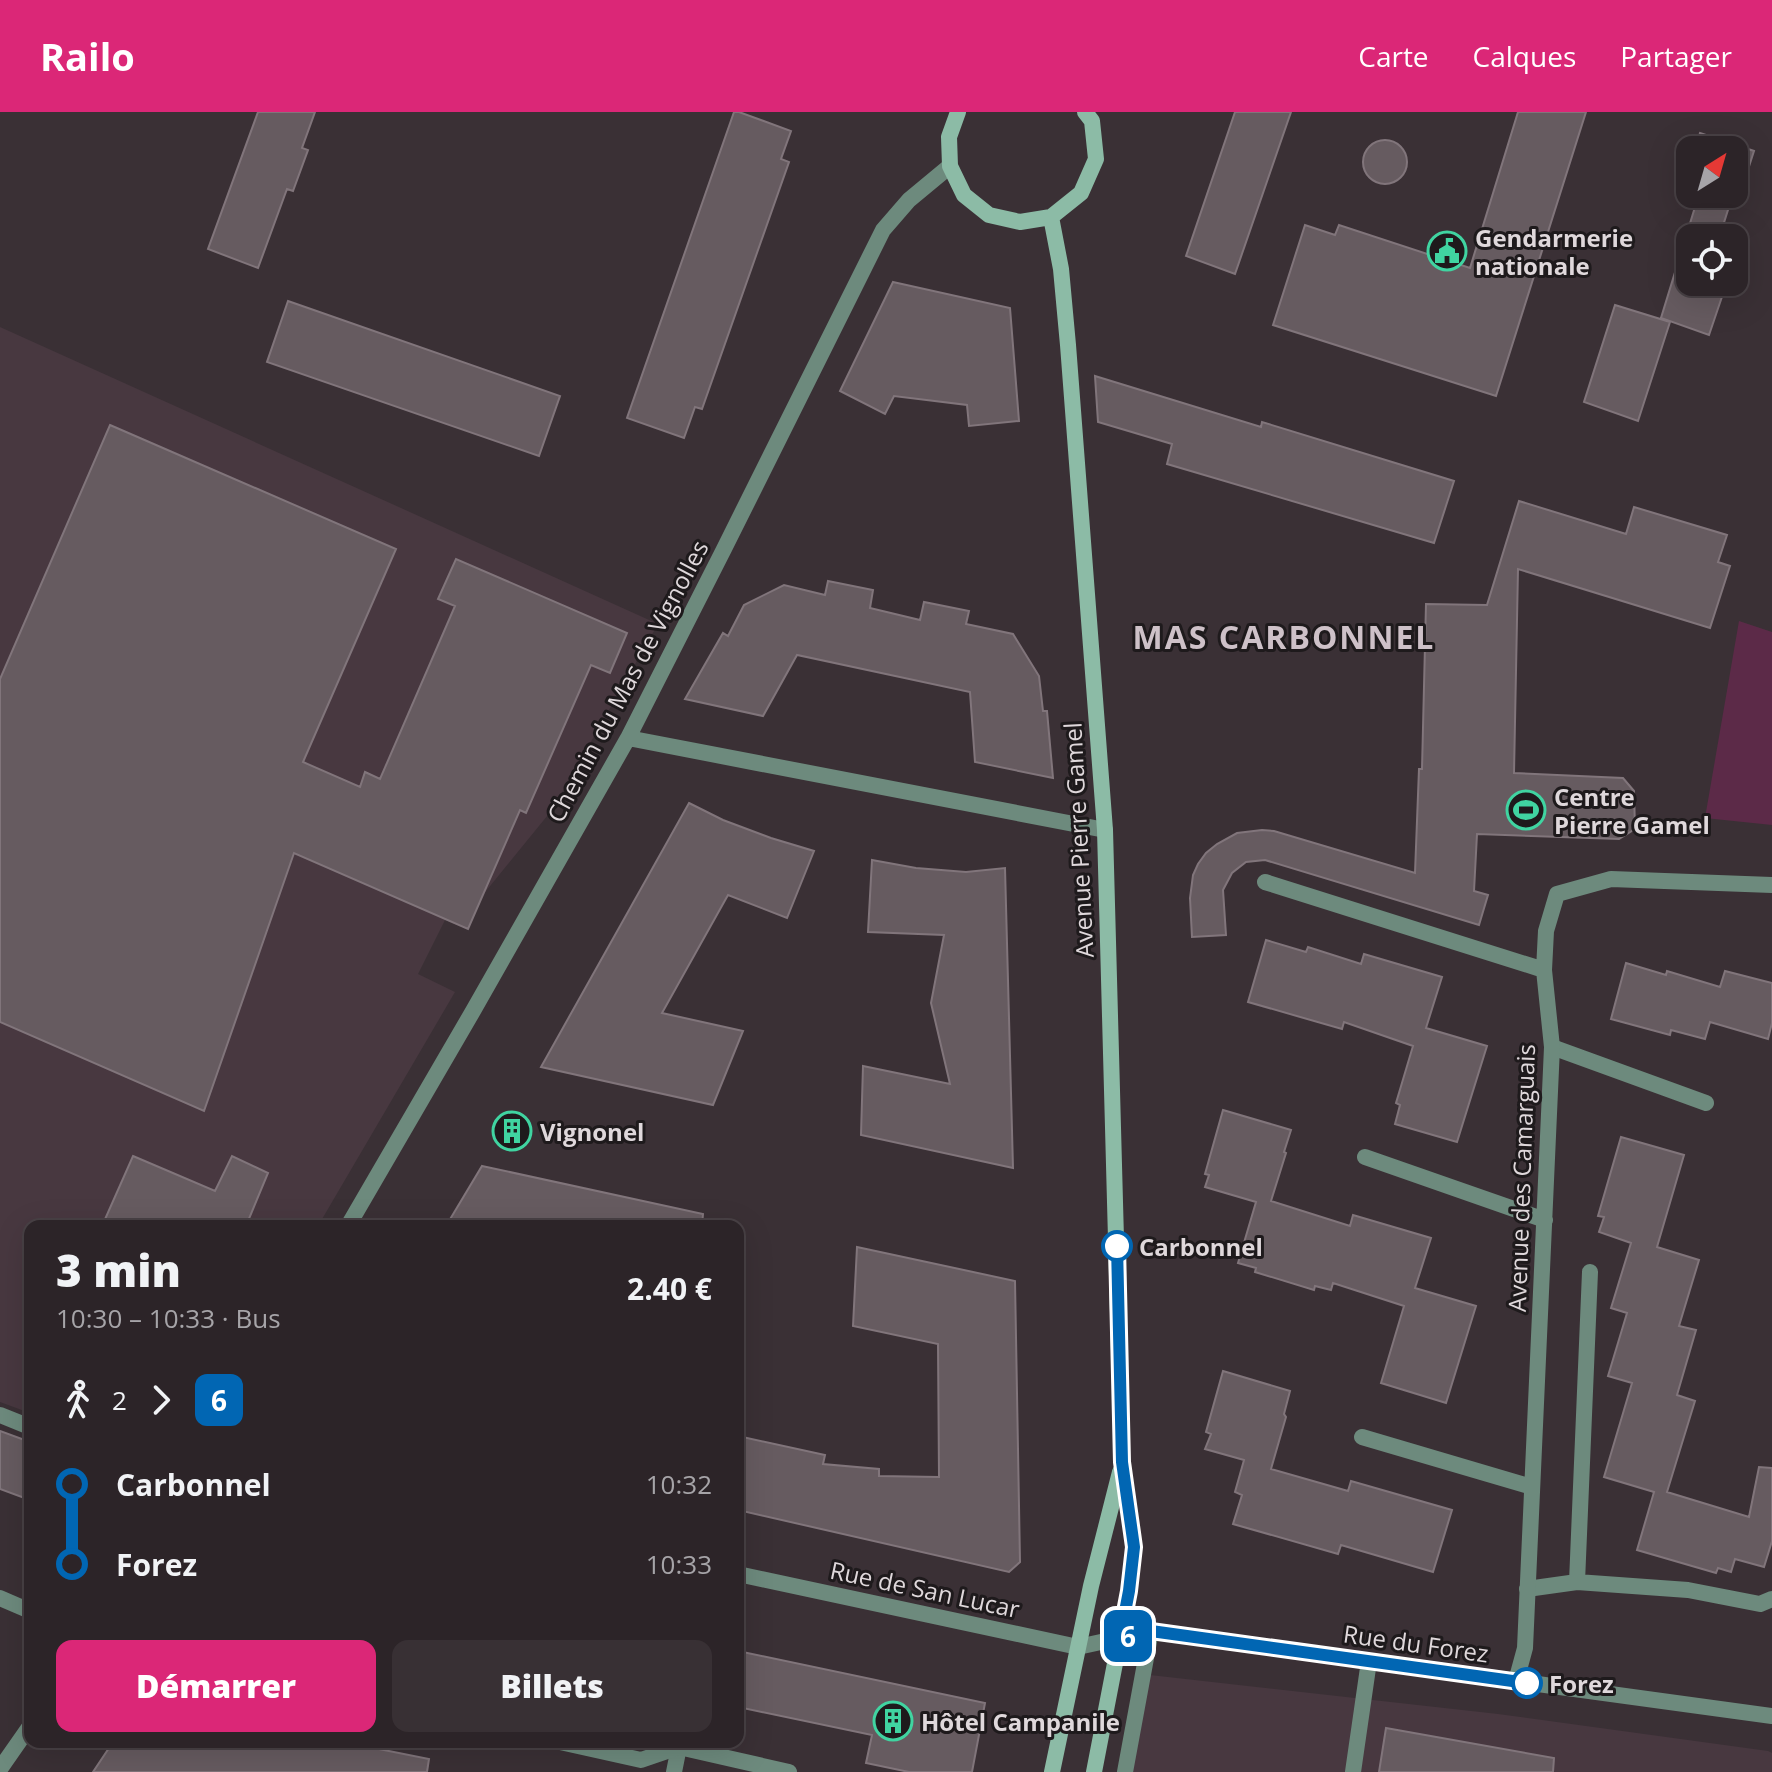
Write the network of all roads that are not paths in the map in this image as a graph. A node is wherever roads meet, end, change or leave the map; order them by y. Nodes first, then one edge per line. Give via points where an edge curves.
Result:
1 (958, 112) edge
2 (1085, 112) edge
3 (950, 166) junction
4 (1051, 217) junction
5 (628, 738) junction
6 (1105, 830) junction
7 (1265, 882) dead end
8 (1772, 885) edge
9 (1544, 970) junction
10 (1552, 1047) junction
11 (1706, 1103) dead end
12 (1365, 1157) dead end
13 (351, 1220) edge
14 (1545, 1220) junction
15 (1590, 1272) dead end
16 (0, 1415) edge
17 (24, 1425) edge
18 (1362, 1437) dead end
19 (1122, 1462) junction
20 (1532, 1487) junction
21 (744, 1575) edge
22 (1577, 1582) junction
23 (1527, 1589) junction
24 (0, 1598) edge
25 (1772, 1599) edge
26 (24, 1608) edge
27 (1151, 1631) junction
28 (1120, 1638) junction
29 (1102, 1643) joint
30 (1078, 1647) junction
31 (1369, 1661) junction
32 (1516, 1681) junction
33 (1772, 1716) edge
34 (24, 1735) edge
35 (587, 1748) edge
36 (676, 1748) edge
37 (679, 1748) edge
38 (683, 1748) edge
39 (0, 1769) edge
40 (674, 1772) edge
41 (789, 1772) edge
42 (1052, 1772) edge
43 (1094, 1772) edge
44 (1125, 1772) edge
45 (1353, 1772) edge

1 - 3 street via 949,137
2 - 4 street via 1092,121 1096,159 1081,193
3 - 4 street via 964,195 989,215 1020,222
3 - 5 street, Chemin du Mas de Vignolles via 883,230
4 - 6 street, Avenue Pierre Gamel via 1061,269
5 - 6 street
5 - 13 street, Chemin du Mas de Vignolles
6 - 19 street, Avenue Pierre Gamel
7 - 9 street
8 - 9 street, Avenue des Camarguais via 1611,879 1557,894 1546,931
9 - 10 street, Avenue des Camarguais
10 - 11 street
10 - 14 street, Avenue des Camarguais
12 - 14 street
14 - 20 street, Avenue des Camarguais
15 - 22 street
16 - 17 street
18 - 20 street
19 - 28 street, Avenue Pierre Gamel via 1134,1547
19 - 30 street, Avenue Pierre Gamel
20 - 23 street, Avenue des Camarguais
21 - 30 street, Rue de San Lucar
22 - 23 street
22 - 25 street via 1688,1590 1760,1604
23 - 32 street, Avenue des Camarguais via 1525,1648
24 - 26 street
27 - 28 street, Rue du Forez
27 - 31 street, Rue du Forez
27 - 44 street
28 - 29 street, Rue du Forez
28 - 43 street, Avenue Pierre Gamel
29 - 30 street, Rue de San Lucar
30 - 42 street, Avenue Pierre Gamel
31 - 32 street, Rue du Forez
31 - 45 street
32 - 33 street, Rue du Forez
34 - 39 street
35 - 36 street via 641,1760
37 - 40 street
38 - 41 street

